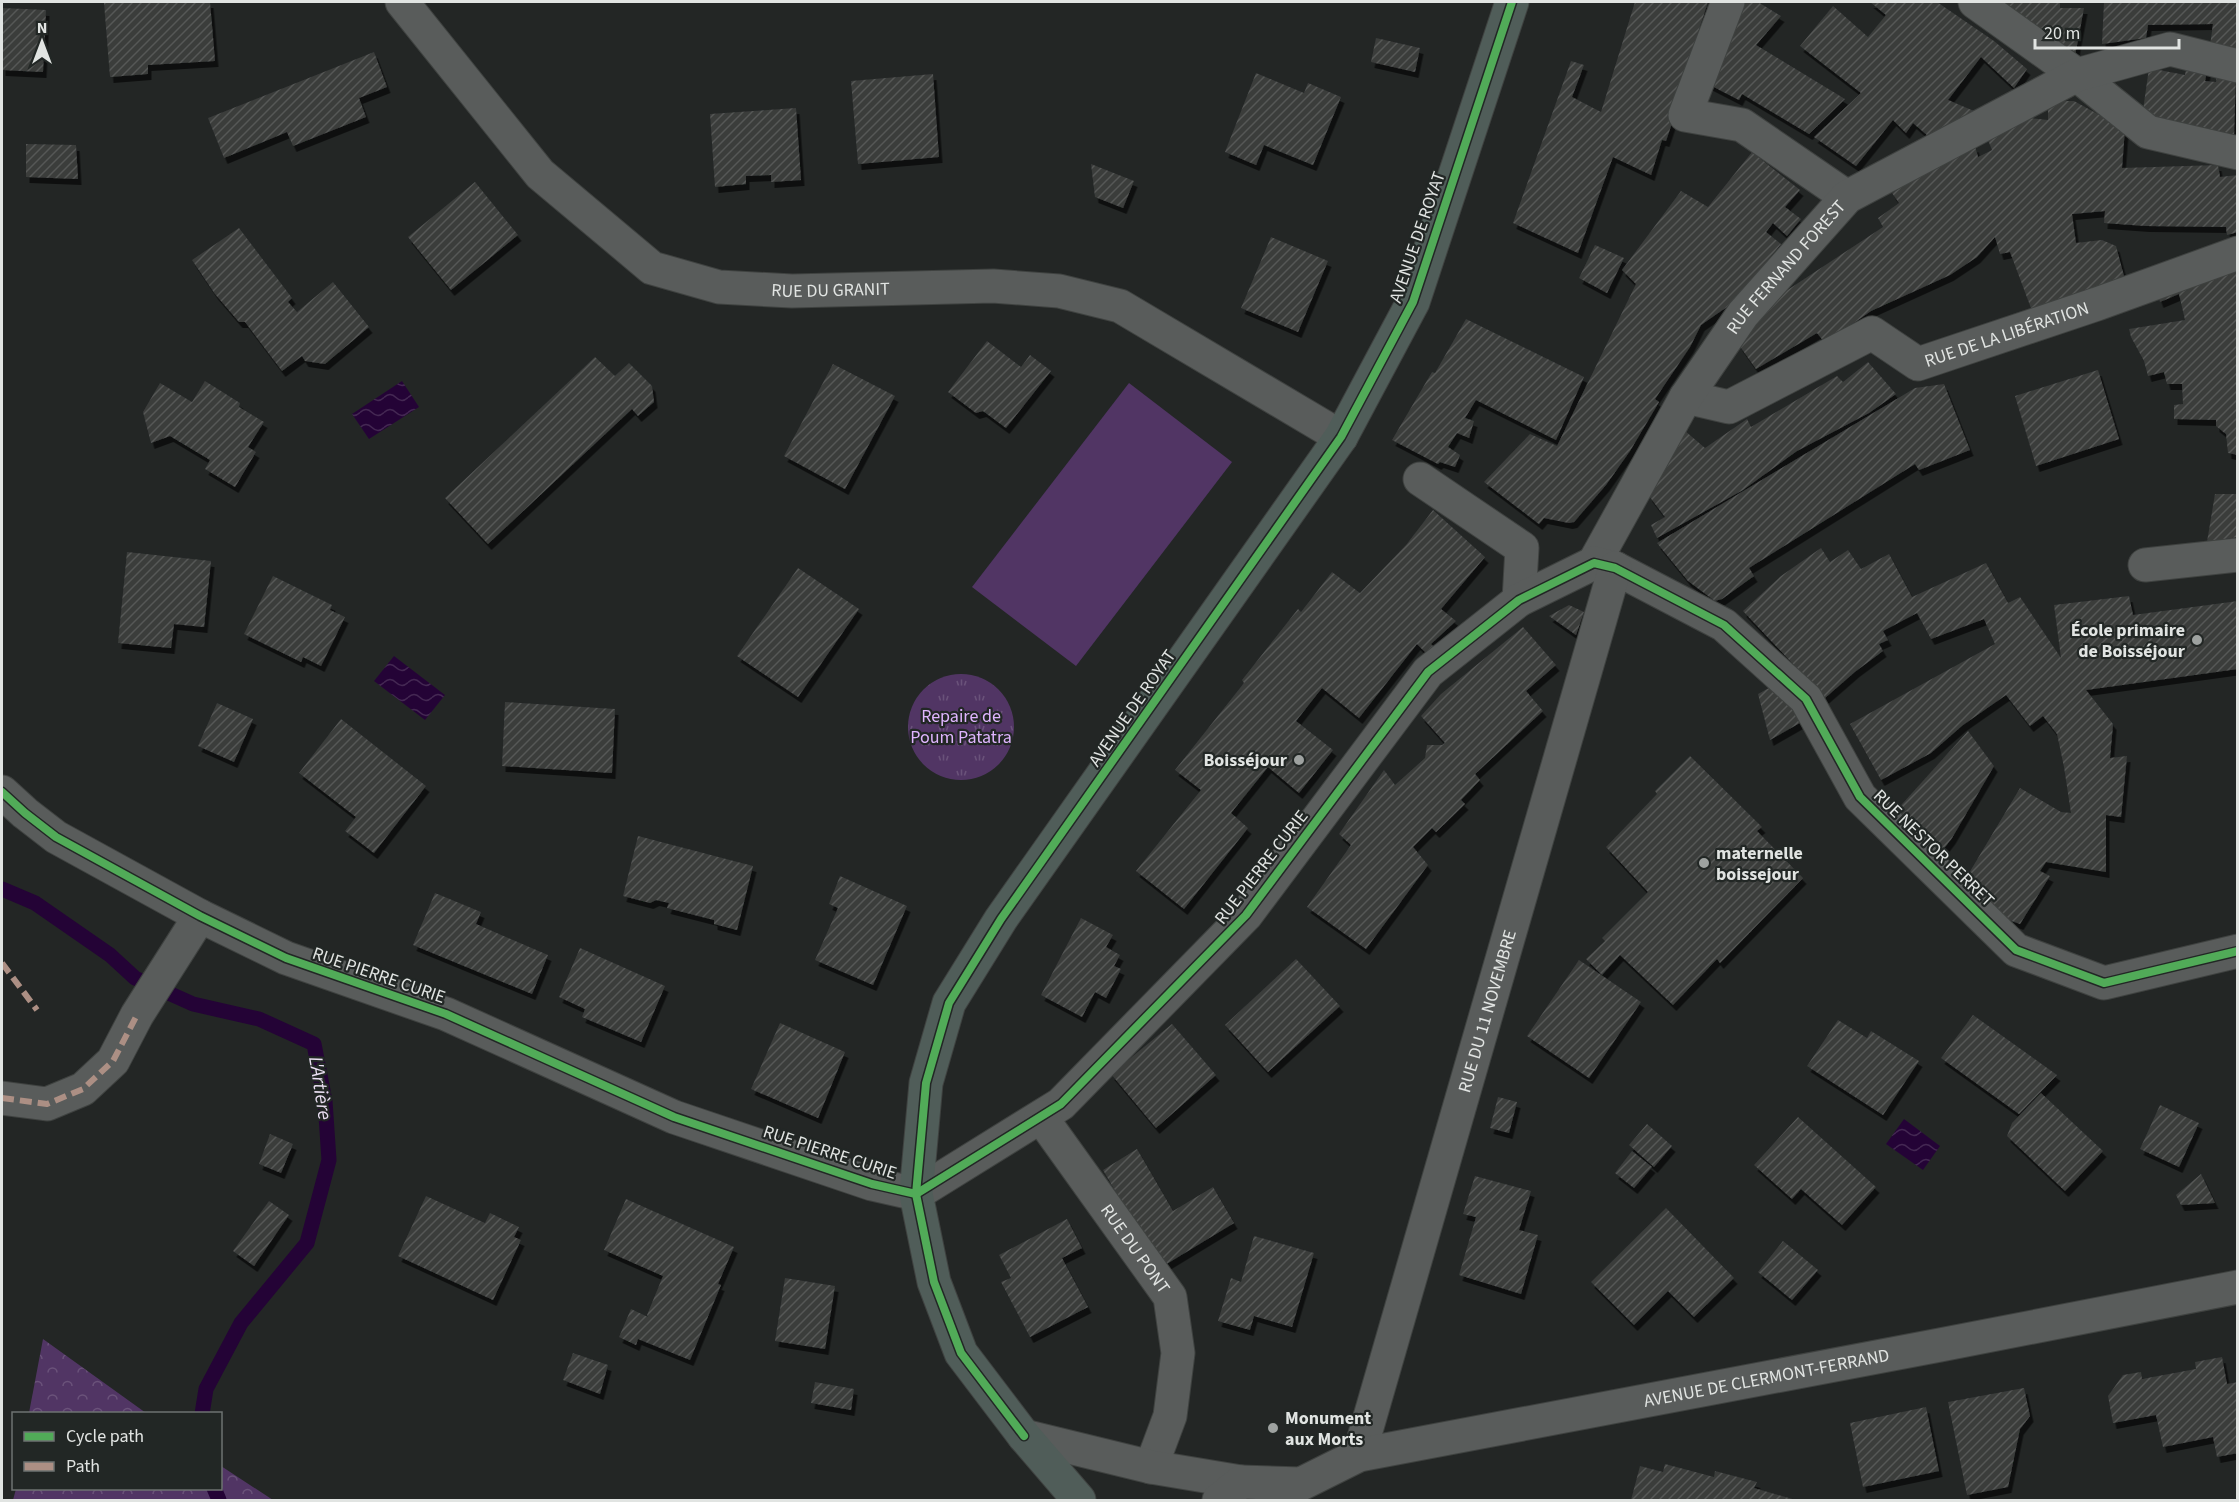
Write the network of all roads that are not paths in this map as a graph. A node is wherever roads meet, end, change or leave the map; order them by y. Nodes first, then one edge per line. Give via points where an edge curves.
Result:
1 (402, 2) edge
2 (1512, 2) edge
3 (1728, 2) edge
4 (1975, 2) edge
5 (2238, 66) edge
6 (2077, 75) junction
7 (2237, 150) edge
8 (1847, 197) junction
9 (2238, 253) edge
10 (1686, 397) junction
11 (1341, 437) junction
12 (1420, 479) dead end
13 (2238, 555) edge
14 (2145, 565) dead end
15 (1605, 566) junction
16 (1519, 600) junction
17 (2, 792) edge
18 (200, 916) junction
19 (2238, 951) edge
20 (2, 1098) edge
21 (1041, 1116) junction
22 (916, 1194) junction
23 (2238, 1287) edge
24 (1024, 1436) junction
25 (1359, 1455) junction
26 (1151, 1467) junction
27 (1230, 1491) edge
28 (1298, 1492) edge
29 (1079, 1500) edge

1 - 11 street, RUE DU GRANIT via 540,174 652,268 719,287 760,290 993,286 1059,291 1120,306
2 - 11 main road, AVENUE DE ROYAT via 1413,302
3 - 8 street via 1685,115 1742,125
4 - 6 street
5 - 6 street, RUE FERNAND FOREST via 2170,49
6 - 7 street via 2148,132
6 - 8 street, RUE FERNAND FOREST
8 - 10 street, RUE FERNAND FOREST via 1743,314
9 - 10 street, RUE DE LA LIBÉRATION via 1918,364 1872,333 1729,407
10 - 15 street, RUE FERNAND FOREST
11 - 22 main road, AVENUE DE ROYAT via 1001,919 949,1003 926,1083
12 - 16 street via 1522,548
13 - 14 street
15 - 16 street, RUE PIERRE CURIE
15 - 19 street, RUE NESTOR PERRET via 1724,625 1806,699 1860,797 2016,950 2104,982
15 - 25 street, RUE DU 11 NOVEMBRE
16 - 21 street, RUE PIERRE CURIE via 1428,672 1246,915 1061,1104
17 - 18 street, RUE PIERRE CURIE via 56,837
18 - 20 street via 137,1015 113,1061 83,1089 47,1104
18 - 22 street, RUE PIERRE CURIE via 286,958 446,1014 674,1116 872,1184
21 - 22 street, RUE PIERRE CURIE
21 - 26 street, RUE DU PONT via 1170,1297 1178,1353 1170,1416
22 - 24 main road, AVENUE DE ROYAT via 934,1282 960,1353
23 - 25 street, AVENUE DE CLERMONT-FERRAND
24 - 26 street, AVENUE DE CLERMONT-FERRAND
24 - 29 main road, AVENUE DE ROYAT
25 - 28 street, AVENUE DE CLERMONT-FERRAND
26 - 27 street, AVENUE DE CLERMONT-FERRAND
27 - 28 street, AVENUE DE CLERMONT-FERRAND

